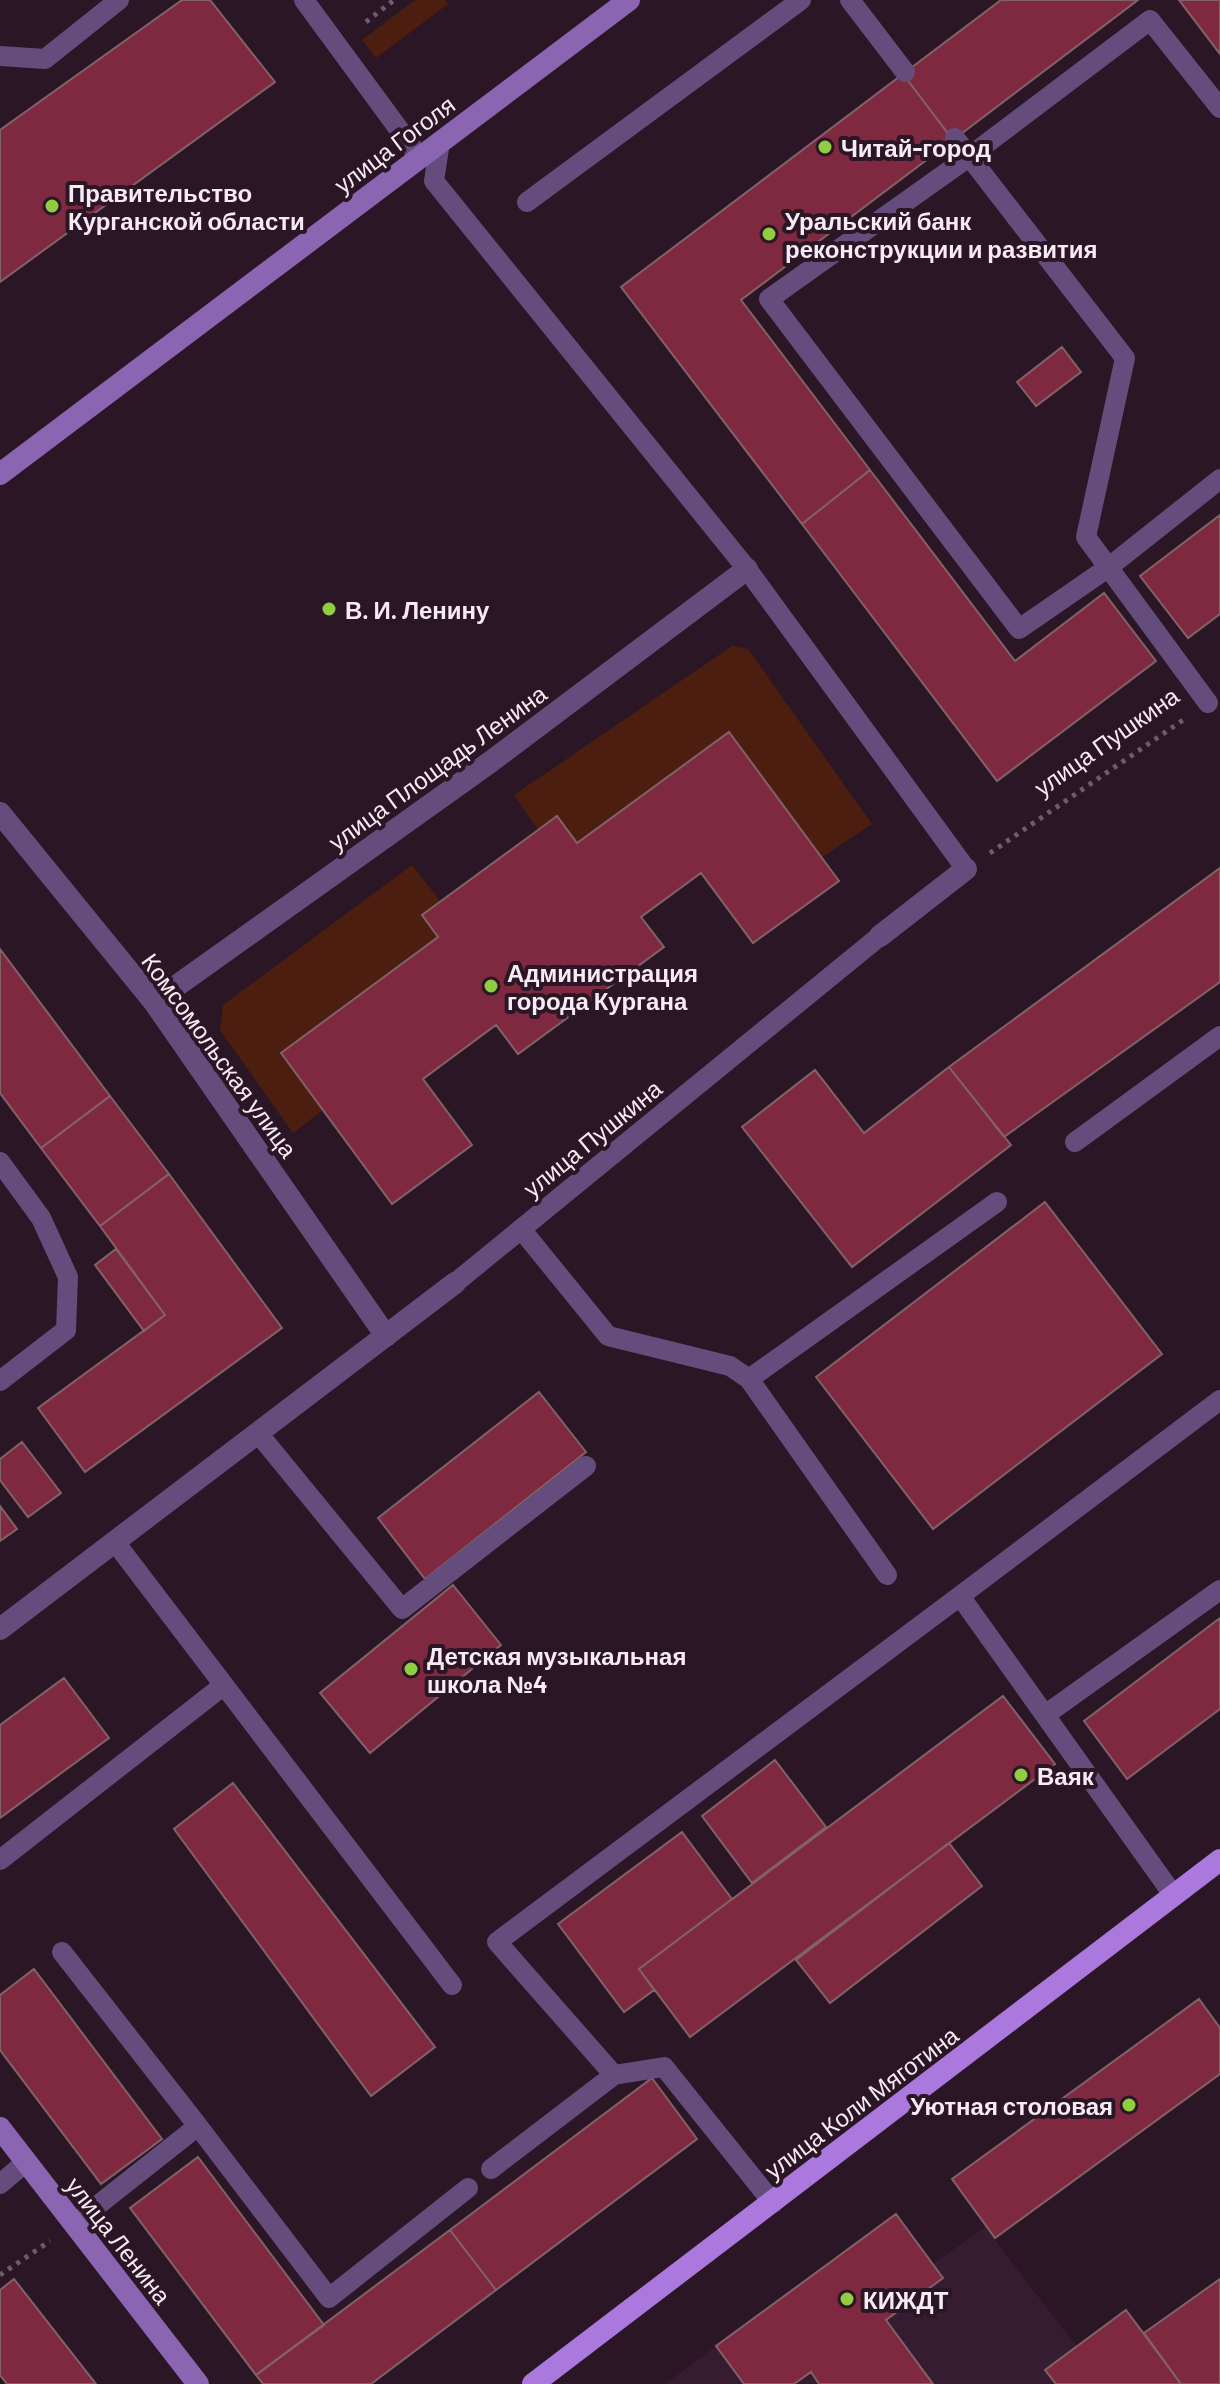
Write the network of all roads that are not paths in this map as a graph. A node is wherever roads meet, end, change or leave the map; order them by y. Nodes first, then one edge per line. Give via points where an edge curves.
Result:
1 (119, 0) edge
2 (304, 0) edge
3 (629, 0) edge
4 (801, 0) edge
5 (850, 0) edge
6 (0, 56) edge
7 (905, 72) dead end
8 (1220, 108) edge
9 (955, 138) dead end
10 (440, 142) junction
11 (970, 156) junction
12 (420, 158) junction
13 (527, 202) dead end
14 (0, 474) edge
15 (1220, 479) edge
16 (1109, 567) junction
17 (747, 569) junction
18 (1208, 703) road end
19 (0, 813) edge
20 (966, 869) joint
21 (880, 936) joint
22 (154, 1002) junction
23 (1220, 1036) edge
24 (1075, 1142) dead end
25 (0, 1162) edge
26 (997, 1202) dead end
27 (521, 1229) junction
28 (455, 1283) joint
29 (386, 1336) junction
30 (749, 1379) junction
31 (0, 1381) edge
32 (1220, 1400) edge
33 (258, 1433) junction
34 (586, 1466) dead end
35 (115, 1542) junction
36 (887, 1575) dead end
37 (1220, 1590) edge
38 (960, 1596) junction
39 (1, 1627) edge
40 (224, 1685) junction
41 (1045, 1715) junction
42 (0, 1860) edge
43 (1220, 1860) edge
44 (1174, 1896) junction
45 (62, 1952) dead end
46 (452, 1985) dead end
47 (614, 2075) junction
48 (198, 2126) junction
49 (0, 2128) edge
50 (26, 2162) junction
51 (491, 2169) dead end
52 (0, 2184) edge
53 (468, 2188) dead end
54 (773, 2203) junction
55 (74, 2224) junction
56 (198, 2384) edge
57 (533, 2384) edge

1 - 6 lane via 45,59
2 - 12 lane
3 - 10 main road, улица Гоголя
4 - 13 lane
5 - 7 lane
8 - 11 lane via 1150,20
9 - 11 lane
10 - 12 main road, улица Гоголя
10 - 17 lane via 434,181
11 - 16 lane via 1125,358 1086,537
11 - 16 lane via 769,299 1019,629
12 - 14 main road, улица Гоголя
15 - 16 lane
16 - 18 lane
17 - 20 lane
17 - 22 street, улица Площадь Ленина via 404,825
19 - 22 street, Комсомольская улица
20 - 21 street, улица Пушкина
21 - 27 lane, улица Пушкина
22 - 29 street, Комсомольская улица
23 - 24 lane
25 - 31 lane via 41,1218 68,1277 66,1330
26 - 30 lane
27 - 28 lane, улица Пушкина
27 - 30 lane via 608,1336 730,1366
28 - 29 street, улица Пушкина
29 - 33 street, улица Пушкина
30 - 36 lane
32 - 38 lane
33 - 34 lane via 402,1609
33 - 35 street, улица Пушкина
35 - 39 street, улица Пушкина
35 - 40 lane
37 - 41 lane
38 - 41 lane
38 - 47 lane via 497,1942
40 - 42 lane
40 - 46 lane
41 - 44 lane
43 - 44 main road, улица Коли Мяготина
44 - 54 main road, улица Коли Мяготина
45 - 48 lane
47 - 51 lane
47 - 54 lane via 664,2067
48 - 53 lane via 329,2298
48 - 55 lane
49 - 50 main road, улица Ленина
50 - 52 lane
50 - 55 main road, улица Ленина
54 - 57 main road, улица Коли Мяготина
55 - 56 main road, улица Ленина

